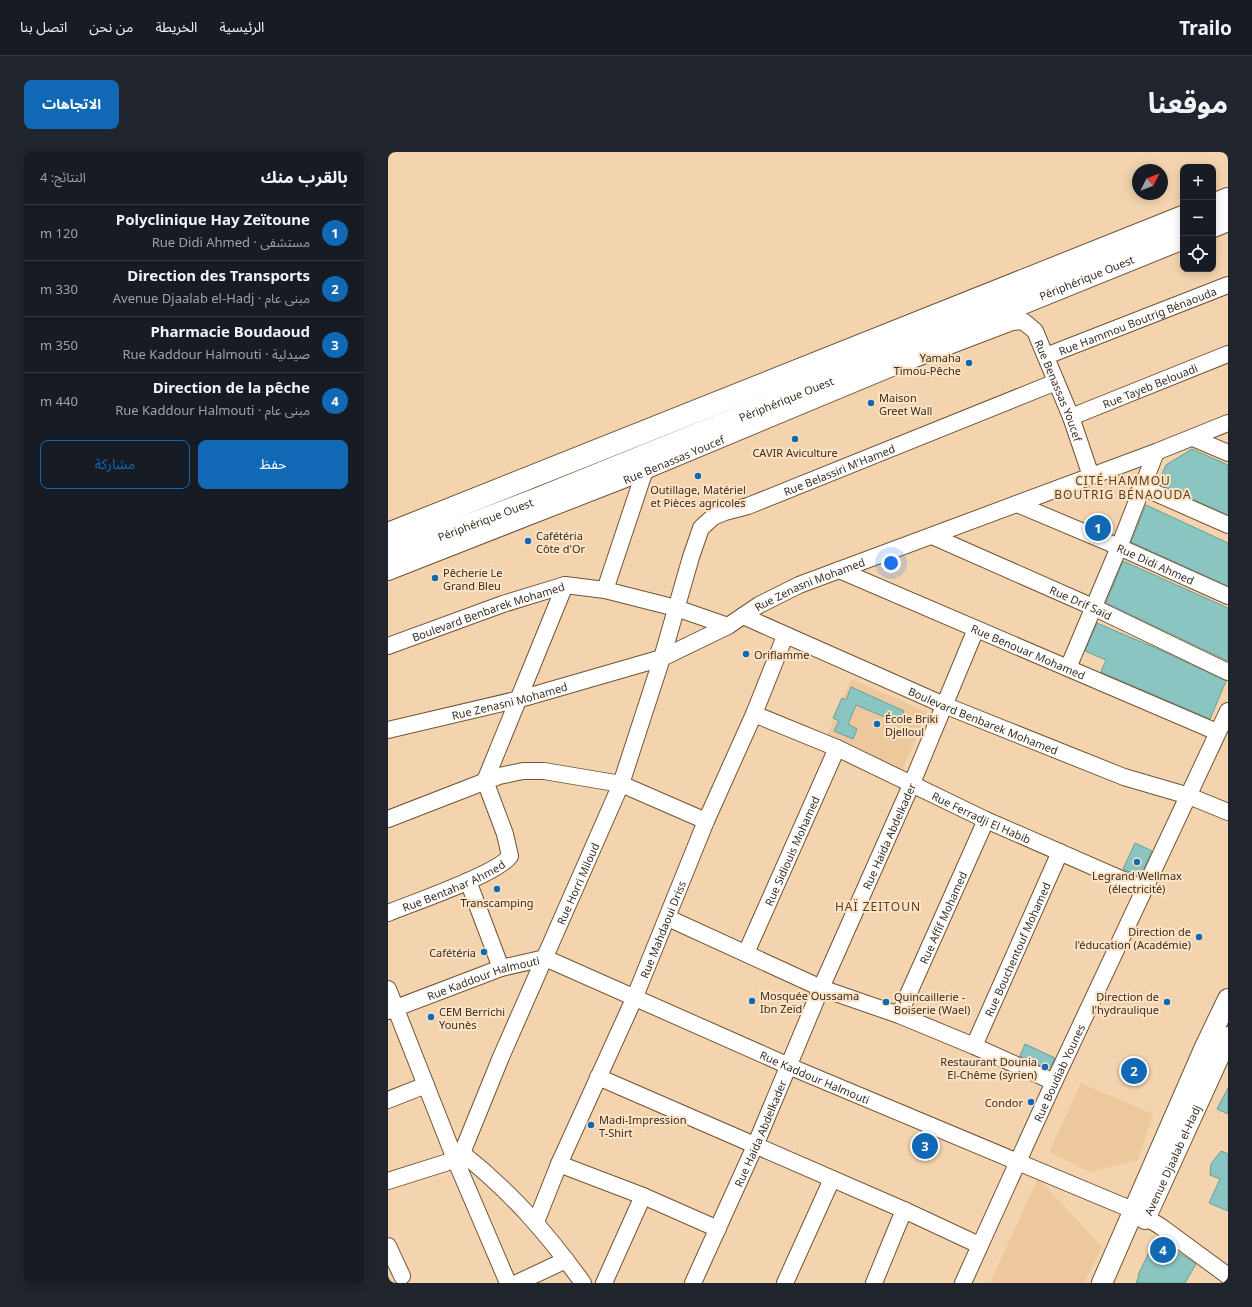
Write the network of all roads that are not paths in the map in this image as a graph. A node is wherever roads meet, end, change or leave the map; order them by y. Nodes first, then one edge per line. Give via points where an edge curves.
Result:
1 (1228, 199) edge
2 (1216, 204) edge
3 (1180, 218) edge
4 (1228, 220) edge
5 (1216, 225) edge
6 (1180, 239) edge
7 (1226, 290) edge
8 (1228, 354) edge
9 (1046, 356) junction
10 (1056, 382) junction
11 (1071, 417) junction
12 (1228, 423) edge
13 (1193, 438) junction
14 (1156, 452) junction
15 (1228, 453) edge
16 (646, 470) junction
17 (1091, 476) junction
18 (1142, 487) junction
19 (1017, 504) junction
20 (1228, 525) edge
21 (388, 534) edge
22 (932, 536) junction
23 (1119, 547) junction
24 (388, 556) edge
25 (839, 570) junction
26 (388, 572) edge
27 (566, 584) junction
28 (605, 590) junction
29 (1228, 596) edge
30 (1093, 607) junction
31 (676, 608) junction
32 (743, 616) junction
33 (728, 626) junction
34 (976, 629) junction
35 (785, 636) junction
36 (388, 646) edge
37 (662, 658) junction
38 (1068, 668) junction
39 (1228, 672) edge
40 (520, 699) junction
41 (944, 705) junction
42 (1228, 711) edge
43 (754, 714) junction
44 (388, 730) edge
45 (1217, 732) junction
46 (837, 748) junction
47 (486, 781) junction
48 (912, 783) junction
49 (621, 784) junction
50 (1189, 796) junction
51 (1228, 812) edge
52 (388, 819) edge
53 (986, 820) junction
54 (706, 822) junction
55 (1060, 852) junction
56 (468, 881) junction
57 (1144, 889) junction
58 (388, 913) edge
59 (668, 918) junction
60 (746, 953) junction
61 (545, 958) junction
62 (501, 968) junction
63 (821, 988) junction
64 (388, 989) edge
65 (634, 999) junction
66 (1228, 999) edge
67 (392, 1009) edge
68 (899, 1015) junction
69 (1228, 1037) edge
70 (974, 1046) junction
71 (788, 1066) junction
72 (598, 1077) junction
73 (1054, 1082) junction
74 (426, 1085) junction
75 (388, 1100) edge
76 (755, 1146) junction
77 (458, 1156) junction
78 (1019, 1161) junction
79 (560, 1164) junction
80 (832, 1180) junction
81 (388, 1181) edge
82 (643, 1196) junction
83 (904, 1210) junction
84 (1140, 1214) junction
85 (536, 1222) junction
86 (718, 1229) junction
87 (979, 1245) junction
88 (388, 1246) edge
89 (566, 1260) junction
90 (392, 1263) edge
91 (402, 1276) dead end
92 (1228, 1276) edge
93 (508, 1283) edge
94 (517, 1283) edge
95 (583, 1283) edge
96 (604, 1283) edge
97 (693, 1283) edge
98 (785, 1283) edge
99 (874, 1283) edge
100 (963, 1283) edge
101 (1102, 1283) edge
102 (1117, 1283) edge

1 - 2 highway
3 - 21 highway, Périphérique Ouest
4 - 5 highway
6 - 24 highway, Périphérique Ouest via 540,498
7 - 9 street, Rue Hammou Boutrig Bénaouda
8 - 11 street, Rue Tayeb Belouadi
9 - 10 street, Rue Benassas Youcef
9 - 16 street, Rue Benassas Youcef via 1036,331 1023,321 1012,322 899,365
10 - 11 street, Rue Benassas Youcef
10 - 31 street, Rue Belassiri M'Hamed via 748,506 713,517 701,528
11 - 17 street, Rue Benassas Youcef
12 - 13 street, Rue Zenasni Mohamed
13 - 14 street, Rue Zenasni Mohamed
13 - 15 street
14 - 17 street, Rue Zenasni Mohamed
14 - 18 street
16 - 26 street, Rue Benassas Youcef
16 - 28 street
17 - 19 street, Rue Zenasni Mohamed
18 - 20 street
18 - 23 street
19 - 22 street, Rue Zenasni Mohamed
19 - 23 street, Rue Didi Ahmed
22 - 25 street, Rue Zenasni Mohamed
22 - 30 street, Rue Drif Saïd
23 - 29 street, Rue Didi Ahmed
23 - 30 street
25 - 32 street, Rue Zenasni Mohamed via 799,585
25 - 34 street, Rue Benouar Mohamed
27 - 28 street, Boulevard Benbarek Mohamed
27 - 36 street, Boulevard Benbarek Mohamed via 502,604
27 - 40 street
28 - 31 street, Boulevard Benbarek Mohamed
30 - 38 street
30 - 39 street, Rue Drif Saïd
31 - 33 street, Boulevard Benbarek Mohamed
31 - 37 street, Rue Horri Miloud
32 - 33 street, Rue Zenasni Mohamed
32 - 35 street, Boulevard Benbarek Mohamed
33 - 37 street, Rue Zenasni Mohamed
34 - 38 street, Rue Benouar Mohamed
34 - 41 street, Rue Haida Abdelkader
35 - 41 street, Boulevard Benbarek Mohamed
35 - 43 street, Rue Mahdaoui Driss
37 - 40 street, Rue Zenasni Mohamed
37 - 49 street, Rue Horri Miloud
38 - 45 street, Rue Benouar Mohamed
40 - 44 street, Rue Zenasni Mohamed
40 - 47 street
41 - 48 street, Rue Haida Abdelkader
41 - 50 street, Boulevard Benbarek Mohamed via 1124,777
42 - 45 street, Rue Boudiab Younes
43 - 46 street, Rue Ferradji El Habib
43 - 54 street, Rue Mahdaoui Driss
45 - 50 street, Rue Boudiab Younes
46 - 48 street, Rue Ferradji El Habib
46 - 60 street, Rue Sidiouis Mohamed
47 - 49 street via 523,771 544,771
47 - 52 street
47 - 56 street, Rue Bentahar Ahmed via 506,834 510,856 498,867
48 - 53 street, Rue Ferradji El Habib
48 - 63 street, Rue Haida Abdelkader
49 - 54 street
49 - 61 street, Rue Horri Miloud
50 - 51 street, Boulevard Benbarek Mohamed
50 - 57 street, Rue Boudiab Younes
53 - 55 street, Rue Ferradji El Habib
53 - 68 street, Rue Affif Mohamed
54 - 59 street, Rue Mahdaoui Driss
55 - 57 street, Rue Ferradji El Habib
55 - 70 street, Rue Bouchentouf Mohamed
56 - 58 street, Rue Bentahar Ahmed
56 - 62 street
57 - 73 street, Rue Boudiab Younes
59 - 60 street
59 - 65 street, Rue Mahdaoui Driss
60 - 63 street
61 - 62 street, Rue Kaddour Halmouti
61 - 65 street, Rue Kaddour Halmouti
61 - 77 street, Rue Horri Miloud
62 - 67 street, Rue Kaddour Halmouti
63 - 68 street
63 - 71 street, Rue Haida Abdelkader
64 - 67 street
65 - 71 street, Rue Kaddour Halmouti
65 - 72 street, Rue Mahdaoui Driss
66 - 84 main road, Avenue Djaalab el-Hadj via 1155,1161
67 - 74 street
68 - 70 street
69 - 84 main road, Avenue Djaalab el-Hadj
70 - 73 street
71 - 76 street, Rue Haida Abdelkader
71 - 78 street, Rue Kaddour Halmouti
72 - 76 street
72 - 79 street, Rue Mahdaoui Driss
73 - 78 street, Rue Boudiab Younes
74 - 75 street
74 - 77 street
76 - 80 street
76 - 86 street, Rue Haida Abdelkader
77 - 81 street
77 - 85 street via 487,1173
77 - 93 street
78 - 84 street, Rue Kaddour Halmouti
78 - 87 street, Rue Boudiab Younes
79 - 82 street
79 - 85 street, Rue Mahdaoui Driss
80 - 83 street
80 - 98 street
82 - 86 street
82 - 96 street
83 - 87 street
83 - 99 street
84 - 92 street, Rue Kaddour Halmouti
84 - 101 main road
84 - 102 main road, Avenue Djaalab el-Hadj
85 - 89 street
86 - 97 street, Rue Haida Abdelkader
87 - 100 street, Rue Boudiab Younes
88 - 90 street
89 - 94 street
89 - 95 street
90 - 91 street

